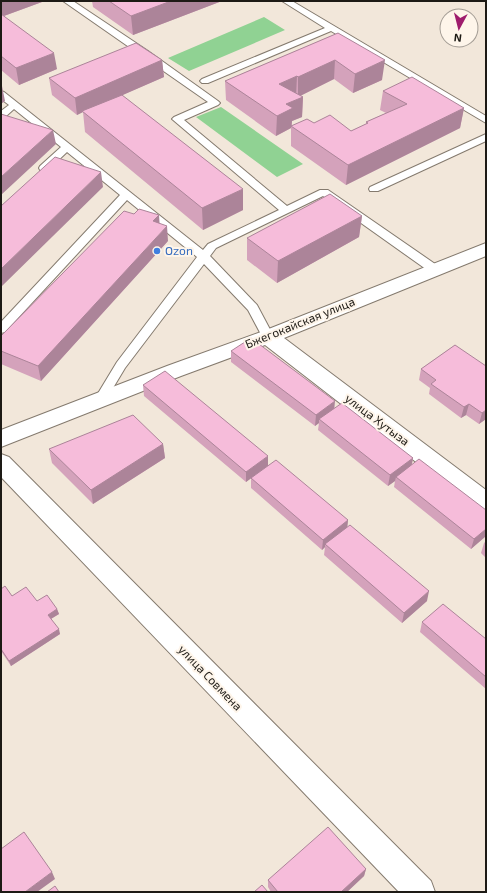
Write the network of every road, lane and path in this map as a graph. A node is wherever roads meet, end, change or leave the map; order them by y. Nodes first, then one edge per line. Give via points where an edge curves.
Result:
1 (67, 1) edge
2 (286, 1) edge
3 (331, 28) junction
4 (205, 81) dead end
5 (1, 94) edge
6 (14, 105) junction
7 (1, 116) edge
8 (486, 120) edge
9 (486, 137) edge
10 (67, 147) junction
11 (34, 177) edge
12 (374, 189) dead end
13 (126, 195) junction
14 (286, 210) junction
15 (486, 249) edge
16 (204, 257) junction
17 (434, 269) junction
18 (1, 329) edge
19 (268, 337) junction
20 (100, 400) junction
21 (1, 439) edge
22 (1, 463) edge
23 (486, 503) edge
24 (420, 892) edge

1 - 14 lane via 216,103 177,119
2 - 3 lane
3 - 4 lane
3 - 8 lane
5 - 6 lane
6 - 7 lane
6 - 10 lane
9 - 12 lane
10 - 11 lane
10 - 13 lane
13 - 16 lane
13 - 18 lane
14 - 16 lane via 212,246
14 - 17 lane via 324,192
15 - 17 street, Бжегокайская улица
16 - 19 lane via 253,308
16 - 20 lane via 121,365
17 - 19 street, Бжегокайская улица
19 - 20 street, Бжегокайская улица
19 - 23 street, улица Хутыза
20 - 21 street, Бжегокайская улица
22 - 24 street, улица Совмена

